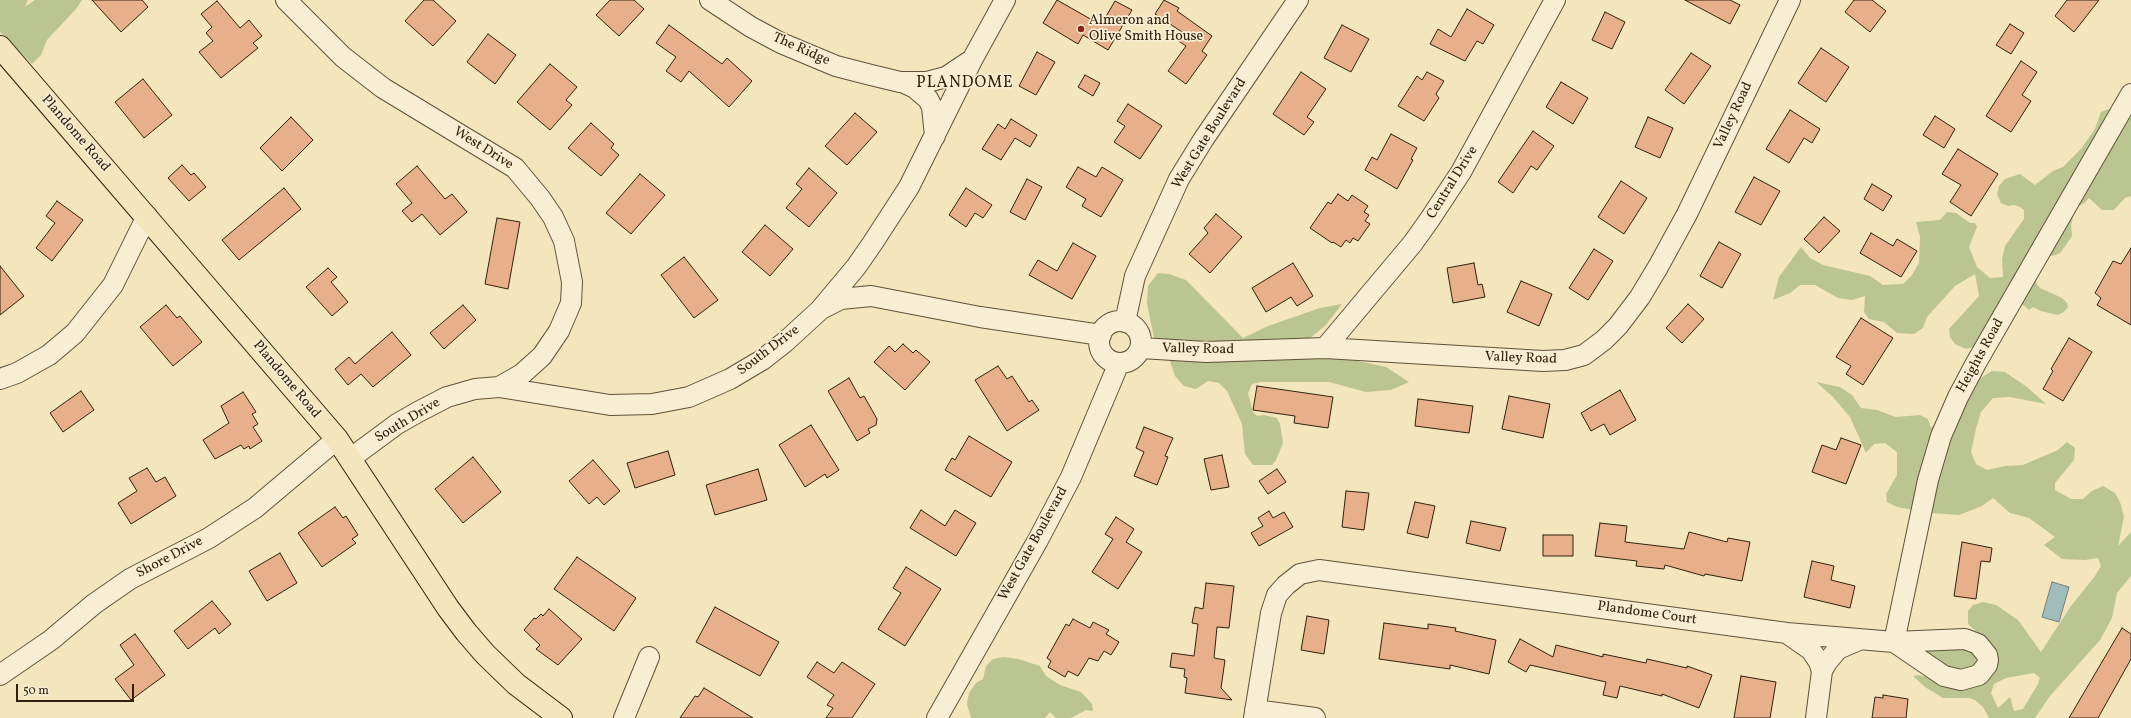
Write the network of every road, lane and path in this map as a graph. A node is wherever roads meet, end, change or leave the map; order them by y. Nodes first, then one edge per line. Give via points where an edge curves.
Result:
1 (286, 0) edge
2 (710, 0) edge
3 (1005, 0) edge
4 (1298, 0) edge
5 (1555, 0) edge
6 (1790, 0) edge
7 (0, 47) edge
8 (972, 60) junction
9 (900, 82) junction
10 (2131, 94) edge
11 (935, 136) junction
12 (147, 216) junction
13 (856, 267) junction
14 (871, 296) junction
15 (820, 310) junction
16 (1125, 322) junction
17 (1101, 335) junction
18 (1141, 348) junction
19 (1325, 348) junction
20 (542, 356) junction
21 (1120, 363) junction
22 (0, 379) edge
23 (499, 387) junction
24 (553, 395) junction
25 (337, 439) junction
26 (351, 458) junction
27 (1787, 633) junction
28 (1859, 640) junction
29 (1894, 642) joint
30 (649, 657) dead end
31 (1822, 671) junction
32 (0, 675) edge
33 (1255, 714) edge
34 (561, 718) edge
35 (624, 718) edge
36 (937, 718) edge
37 (1315, 718) edge
38 (1816, 718) edge

1 - 20 street, West Drive via 340,54 363,73 405,102 516,168 540,198 553,217 564,241 572,282 571,303 559,331
2 - 9 street, The Ridge via 781,43 836,66
3 - 8 street, South Drive
4 - 16 street, West Gate Boulevard via 1179,179 1135,276
5 - 19 street, Central Drive via 1464,166 1430,219
6 - 19 street, Valley Road via 1687,214 1640,297 1618,326 1584,355 1565,360 1454,357
7 - 12 main road, Plandome Road
8 - 9 street, The Ridge via 954,73 937,80
8 - 11 street, South Drive
9 - 11 street, The Ridge via 915,88 928,99 932,107
10 - 29 street, Heights Road via 1976,363 1944,430 1928,480
11 - 13 street, South Drive via 909,187
12 - 22 street via 113,285 75,332 49,355 17,374
12 - 25 main road, Plandome Road
13 - 14 street via 862,284
13 - 15 street, South Drive
14 - 15 street via 841,299
14 - 17 street via 973,316
15 - 24 street, South Drive via 762,360 730,379 689,397 652,404 610,405
16 - 17 street via 1112,323
16 - 18 street via 1136,329
17 - 21 street via 1102,352 1112,362
18 - 19 street, Valley Road via 1206,352
18 - 21 street via 1133,359
20 - 23 street, West Drive via 522,374
20 - 24 street via 544,382
21 - 36 street, West Gate Boulevard via 1067,484
23 - 24 street, South Drive
23 - 26 street, South Drive via 475,389 447,397 397,424
25 - 26 main road, Plandome Road
25 - 32 street, Shore Drive via 255,508 209,538 130,579 94,604 51,640
26 - 34 main road, Plandome Road via 466,632 516,684
27 - 28 street, Plandome Court
27 - 31 street via 1811,650
27 - 33 street, Plandome Court via 1319,570 1300,574 1277,595 1271,613
28 - 29 street, Plandome Court
28 - 31 street via 1838,649
30 - 35 street
31 - 38 street
33 - 37 street

